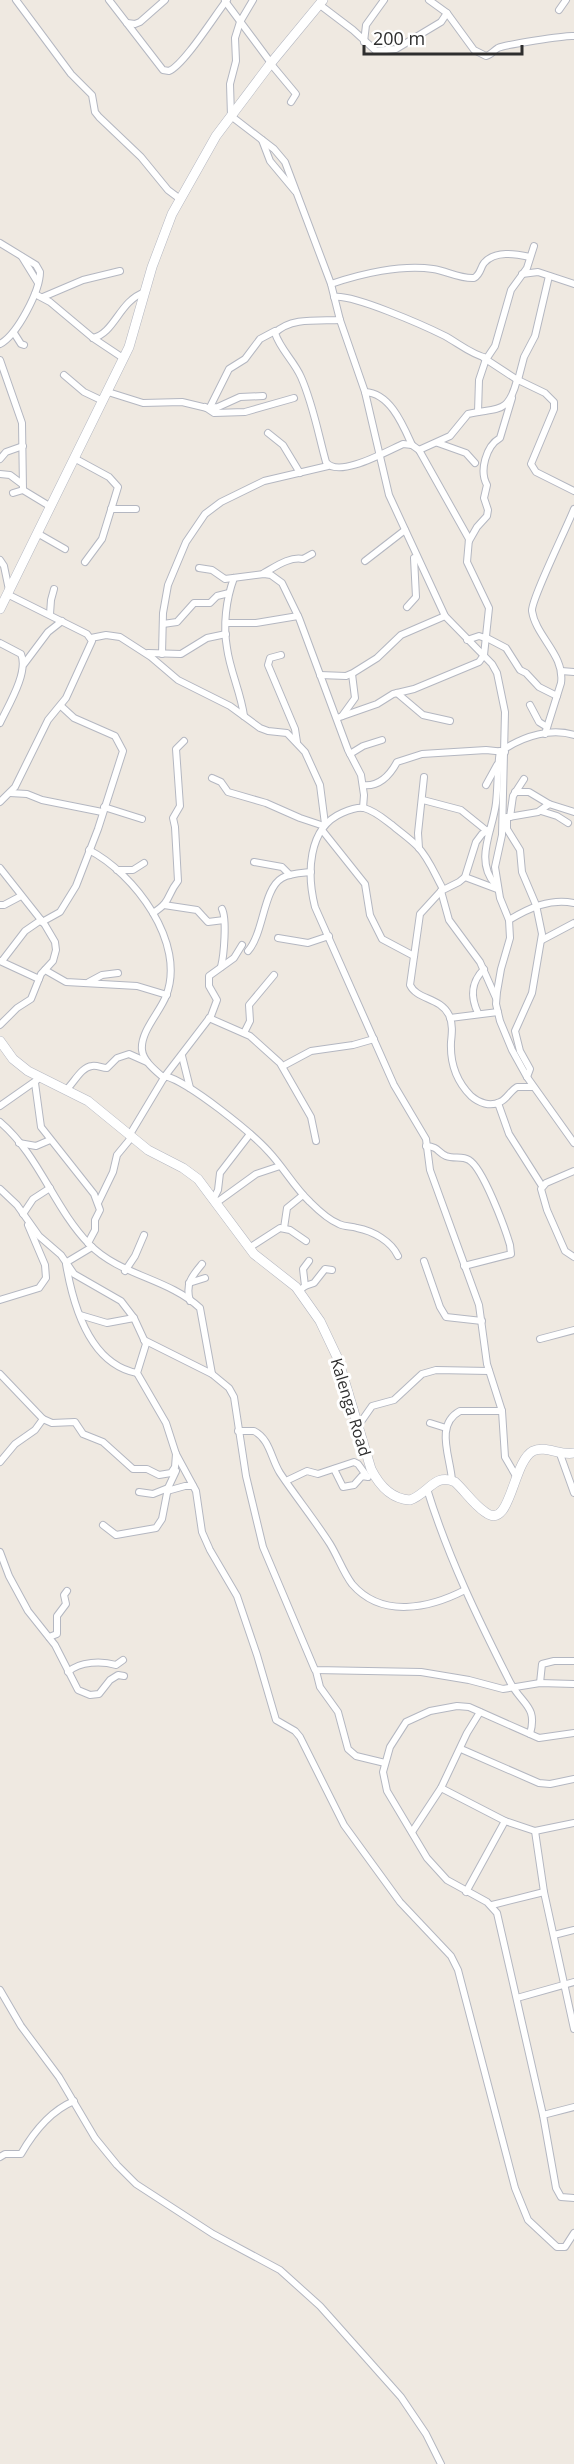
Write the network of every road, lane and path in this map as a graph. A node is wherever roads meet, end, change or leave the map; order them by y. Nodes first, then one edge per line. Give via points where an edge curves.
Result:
1 (16, 0) edge
2 (109, 0) edge
3 (165, 0) edge
4 (253, 0) edge
5 (384, 0) edge
6 (429, 0) edge
7 (566, 0) edge
8 (226, 1) edge
9 (321, 2) edge
10 (559, 10) dead end
11 (447, 13) junction
12 (240, 22) junction
13 (127, 23) junction
14 (574, 36) edge
15 (364, 42) junction
16 (271, 63) junction
17 (291, 102) dead end
18 (231, 116) junction
19 (262, 139) junction
20 (299, 195) junction
21 (180, 199) junction
22 (0, 243) edge
23 (534, 246) dead end
24 (530, 257) junction
25 (120, 271) dead end
26 (521, 274) junction
27 (549, 276) junction
28 (331, 284) junction
29 (574, 284) edge
30 (145, 292) junction
31 (35, 294) junction
32 (43, 297) junction
33 (334, 297) junction
34 (340, 320) junction
35 (275, 332) junction
36 (14, 333) junction
37 (93, 338) junction
38 (0, 344) edge
39 (24, 345) dead end
40 (123, 358) junction
41 (485, 358) junction
42 (0, 360) edge
43 (64, 375) dead end
44 (517, 380) junction
45 (365, 392) junction
46 (263, 396) dead end
47 (106, 397) junction
48 (294, 398) dead end
49 (512, 398) junction
50 (207, 407) junction
51 (478, 412) junction
52 (268, 433) dead end
53 (438, 442) junction
54 (412, 445) junction
55 (23, 446) junction
56 (419, 450) junction
57 (379, 455) junction
58 (74, 458) junction
59 (0, 459) edge
60 (475, 463) dead end
61 (328, 466) junction
62 (300, 472) junction
63 (2, 475) edge
64 (23, 487) junction
65 (574, 491) edge
66 (13, 493) dead end
67 (51, 507) junction
68 (111, 509) junction
69 (136, 509) dead end
70 (574, 509) edge
71 (405, 530) junction
72 (37, 533) junction
73 (469, 542) junction
74 (65, 549) dead end
75 (312, 554) dead end
76 (415, 555) junction
77 (0, 560) edge
78 (365, 561) dead end
79 (85, 562) dead end
80 (199, 568) dead end
81 (264, 574) junction
82 (234, 578) junction
83 (54, 589) dead end
84 (8, 592) junction
85 (229, 593) junction
86 (407, 607) dead end
87 (0, 609) edge
88 (50, 614) junction
89 (298, 616) junction
90 (445, 616) junction
91 (62, 621) junction
92 (227, 623) junction
93 (163, 624) junction
94 (226, 634) junction
95 (485, 637) junction
96 (91, 638) junction
97 (467, 640) junction
98 (0, 642) edge
99 (146, 653) junction
100 (162, 654) junction
101 (281, 655) dead end
102 (484, 655) junction
103 (24, 664) junction
104 (561, 671) junction
105 (574, 672) edge
106 (352, 674) junction
107 (320, 675) junction
108 (398, 693) junction
109 (557, 696) junction
110 (530, 705) dead end
111 (61, 706) junction
112 (244, 716) junction
113 (340, 717) junction
114 (450, 721) dead end
115 (0, 723) edge
116 (546, 730) junction
117 (574, 735) edge
118 (381, 740) dead end
119 (184, 741) dead end
120 (297, 742) junction
121 (504, 751) junction
122 (351, 754) junction
123 (497, 765) junction
124 (424, 777) dead end
125 (212, 778) dead end
126 (524, 779) dead end
127 (363, 785) junction
128 (486, 785) dead end
129 (515, 792) junction
130 (10, 793) junction
131 (423, 800) junction
132 (0, 802) edge
133 (549, 804) junction
134 (363, 808) junction
135 (103, 809) junction
136 (541, 810) junction
137 (574, 812) edge
138 (507, 817) junction
139 (142, 819) dead end
140 (568, 823) dead end
141 (324, 826) junction
142 (488, 830) junction
143 (419, 848) junction
144 (88, 850) junction
145 (254, 862) dead end
146 (144, 863) dead end
147 (0, 868) edge
148 (117, 870) junction
149 (310, 872) junction
150 (290, 875) junction
151 (465, 877) junction
152 (497, 887) junction
153 (442, 890) junction
154 (21, 896) junction
155 (574, 903) edge
156 (0, 905) edge
157 (164, 905) junction
158 (536, 906) junction
159 (222, 909) dead end
160 (153, 913) junction
161 (224, 920) junction
162 (509, 920) junction
163 (42, 921) junction
164 (574, 924) edge
165 (329, 936) junction
166 (278, 938) dead end
167 (542, 940) junction
168 (242, 945) dead end
169 (248, 951) dead end
170 (414, 956) junction
171 (1, 961) edge
172 (221, 968) junction
173 (484, 969) junction
174 (45, 970) junction
175 (118, 973) dead end
176 (274, 975) dead end
177 (39, 979) junction
178 (88, 983) junction
179 (167, 995) junction
180 (497, 999) junction
181 (498, 1012) junction
182 (478, 1013) junction
183 (209, 1018) junction
184 (450, 1018) junction
185 (0, 1025) edge
186 (244, 1033) junction
187 (374, 1039) junction
188 (0, 1041) edge
189 (182, 1056) junction
190 (148, 1062) junction
191 (283, 1066) junction
192 (164, 1077) junction
193 (527, 1077) junction
194 (37, 1080) junction
195 (533, 1087) junction
196 (190, 1088) junction
197 (66, 1090) junction
198 (498, 1103) junction
199 (0, 1106) edge
200 (0, 1122) edge
201 (250, 1134) junction
202 (130, 1137) junction
203 (50, 1140) junction
204 (316, 1141) dead end
205 (20, 1143) junction
206 (574, 1143) edge
207 (426, 1146) junction
208 (280, 1166) junction
209 (574, 1171) edge
210 (542, 1186) junction
211 (50, 1188) junction
212 (0, 1189) edge
213 (303, 1195) junction
214 (215, 1202) junction
215 (98, 1203) junction
216 (23, 1214) junction
217 (28, 1222) junction
218 (284, 1228) junction
219 (144, 1235) dead end
220 (306, 1240) dead end
221 (90, 1245) junction
222 (52, 1248) junction
223 (249, 1248) junction
224 (40, 1254) junction
225 (398, 1256) dead end
226 (574, 1257) edge
227 (67, 1261) junction
228 (309, 1261) dead end
229 (424, 1261) dead end
230 (202, 1264) dead end
231 (464, 1266) junction
232 (332, 1270) dead end
233 (125, 1271) junction
234 (205, 1278) dead end
235 (189, 1282) junction
236 (302, 1288) junction
237 (0, 1300) edge
238 (190, 1301) junction
239 (80, 1315) junction
240 (134, 1318) junction
241 (482, 1321) junction
242 (574, 1330) edge
243 (540, 1339) dead end
244 (144, 1340) junction
245 (489, 1371) junction
246 (137, 1373) junction
247 (0, 1374) edge
248 (212, 1374) junction
249 (502, 1411) junction
250 (43, 1419) junction
251 (430, 1423) dead end
252 (358, 1426) junction
253 (446, 1428) junction
254 (238, 1431) junction
255 (574, 1453) edge
256 (176, 1454) junction
257 (560, 1454) junction
258 (0, 1462) edge
259 (182, 1465) junction
260 (334, 1468) junction
261 (366, 1475) junction
262 (516, 1476) junction
263 (377, 1480) junction
264 (286, 1481) junction
265 (452, 1481) junction
266 (193, 1486) junction
267 (428, 1489) junction
268 (167, 1490) junction
269 (574, 1491) edge
270 (139, 1492) dead end
271 (103, 1525) dead end
272 (0, 1552) edge
273 (465, 1590) junction
274 (67, 1591) dead end
275 (49, 1637) junction
276 (123, 1660) dead end
277 (574, 1661) edge
278 (316, 1671) junction
279 (68, 1672) junction
280 (124, 1676) dead end
281 (540, 1683) junction
282 (574, 1684) edge
283 (513, 1687) junction
284 (480, 1712) junction
285 (574, 1733) edge
286 (530, 1734) junction
287 (461, 1749) junction
288 (385, 1763) junction
289 (574, 1779) edge
290 (441, 1788) junction
291 (505, 1821) junction
292 (574, 1823) edge
293 (535, 1831) junction
294 (412, 1832) junction
295 (466, 1892) junction
296 (544, 1892) junction
297 (492, 1905) junction
298 (574, 1930) edge
299 (554, 1935) junction
300 (574, 1982) edge
301 (565, 1984) junction
302 (0, 1990) edge
303 (517, 1998) junction
304 (574, 2029) edge
305 (74, 2101) junction
306 (574, 2108) edge
307 (543, 2115) junction
308 (0, 2157) edge
309 (574, 2198) edge
310 (574, 2234) edge
311 (441, 2464) edge

1 - 21 street via 71,74 92,94 99,117
2 - 13 street
3 - 13 street via 140,22
4 - 12 street
5 - 15 street via 366,25
6 - 11 street
7 - 10 street
8 - 12 street
8 - 13 street via 171,71 163,69
9 - 15 street
9 - 16 main road
11 - 14 street via 474,50 486,56 500,48
11 - 15 street via 431,28 393,50 376,51
12 - 16 street
12 - 18 street via 231,84
16 - 17 street via 296,92
16 - 18 main road
18 - 19 street
18 - 21 main road
19 - 20 street via 270,162
19 - 20 street via 285,162
20 - 28 street
21 - 30 main road via 162,237
22 - 31 street via 39,268
23 - 24 street
24 - 26 street
24 - 28 street via 496,256 485,262 474,279 429,268 400,269
25 - 32 street via 83,280
26 - 27 street
26 - 41 street via 506,303 493,350
27 - 29 street
27 - 44 street via 535,336
28 - 33 street
30 - 37 street via 124,305 104,333
30 - 40 main road
31 - 32 street
31 - 36 street
32 - 37 street
33 - 34 street
33 - 41 street via 351,297 384,310
34 - 35 street via 304,321
34 - 45 street
35 - 50 street via 265,335 245,359 229,369
35 - 61 street via 309,396
36 - 38 street
36 - 39 street
37 - 40 street
40 - 47 main road
41 - 44 street
41 - 51 street via 479,380
42 - 55 street via 22,423
43 - 47 street via 84,392
44 - 49 street
44 - 65 street via 545,393 554,405 532,458 533,468
45 - 54 street via 380,395
45 - 57 street
46 - 50 street via 240,396 220,406
47 - 50 street
47 - 58 main road
48 - 50 street via 245,412 214,413
49 - 51 street via 498,410
49 - 73 street via 500,438 493,442 483,471 487,516
51 - 53 street via 467,415 453,434
52 - 62 street via 284,445
53 - 56 street
53 - 60 street via 466,453
54 - 56 street
54 - 57 street via 403,444
55 - 59 street via 6,452
55 - 64 street
56 - 73 street
57 - 61 street via 345,467
57 - 71 street via 389,495
58 - 67 main road
58 - 68 street via 117,483
61 - 62 street
62 - 93 street via 255,484 205,514 171,575
63 - 64 street
64 - 66 street
64 - 67 street
67 - 72 main road
68 - 69 street
68 - 79 street via 98,547
70 - 104 street via 532,606 536,624
71 - 76 street
71 - 78 street
72 - 74 street
72 - 84 main road
73 - 95 street via 467,562 489,608
75 - 81 street via 277,565
76 - 86 street via 416,597
76 - 90 street
77 - 84 street
80 - 82 street via 212,570 225,579
81 - 82 street
81 - 89 street via 282,583
82 - 85 street
83 - 88 street
84 - 87 main road
84 - 88 street
85 - 92 street
85 - 93 street via 217,596 211,603 195,603 177,622
88 - 91 street
89 - 92 street
89 - 107 street
90 - 97 street
90 - 106 street via 401,635 377,658
91 - 96 street
91 - 103 street via 48,632
92 - 94 street
93 - 100 street
94 - 100 street via 207,638 184,653
94 - 112 street
95 - 97 street
95 - 102 street
95 - 109 street via 506,648 520,670
96 - 99 street via 115,634
96 - 111 street via 91,647
97 - 102 street
98 - 103 street via 21,654
99 - 100 street
99 - 112 street via 178,680
101 - 120 street via 270,658 267,665
102 - 108 street via 474,664
102 - 121 street via 495,668 505,712
103 - 115 street
104 - 105 street
104 - 109 street
106 - 107 street
106 - 113 street via 355,698
107 - 113 street
108 - 113 street
108 - 114 street via 423,715
109 - 116 street
110 - 116 street
111 - 130 street via 48,720
111 - 135 street via 74,718 115,736 122,746
112 - 120 street via 268,731 287,733
113 - 122 street
116 - 117 street
116 - 121 street via 523,738
118 - 122 street
119 - 157 street via 176,752 180,806 172,818 178,881
120 - 141 street via 320,785
121 - 123 street
121 - 127 street via 410,756 397,762 380,781
121 - 138 street
122 - 127 street
123 - 128 street
123 - 142 street via 496,804
124 - 131 street
125 - 141 street via 228,792
126 - 129 street
127 - 134 street
129 - 133 street via 529,792
129 - 138 street
130 - 132 street
130 - 135 street
131 - 142 street via 460,810
131 - 143 street
133 - 136 street
133 - 137 street
134 - 141 street via 341,814
134 - 143 street via 376,813
135 - 139 street
135 - 144 street
136 - 138 street
136 - 140 street
138 - 152 street via 495,867
138 - 158 street via 507,829 519,847 524,877
141 - 149 street via 315,845
141 - 170 street via 365,884 370,915 382,939
142 - 151 street via 476,842
142 - 152 street via 485,862
143 - 153 street
144 - 148 street
144 - 163 street via 68,902 60,912
145 - 150 street via 282,867
146 - 148 street via 133,870
147 - 154 street
148 - 160 street
149 - 150 street
149 - 165 street via 315,907
150 - 169 street via 273,887 256,943
151 - 152 street
151 - 153 street
152 - 162 street
153 - 170 street via 420,914
153 - 173 street via 453,927
154 - 156 street
154 - 163 street
155 - 158 street
157 - 160 street
157 - 161 street via 197,910 208,922
158 - 162 street
158 - 167 street
159 - 161 street
160 - 179 street via 170,948
161 - 172 street
162 - 180 street via 510,938
163 - 171 street via 25,931
163 - 174 street via 56,950
164 - 167 street
165 - 166 street via 308,943
165 - 187 street
167 - 193 street via 532,993 515,1031 530,1070
168 - 172 street
170 - 184 street via 412,989 441,1004
171 - 177 street
172 - 183 street via 209,975 209,986 217,1000
173 - 180 street
173 - 182 street via 472,988
174 - 177 street
174 - 178 street via 66,982
175 - 178 street via 108,973
176 - 186 street via 249,1005 250,1021
177 - 185 street via 31,999
178 - 179 street via 144,987
179 - 190 street via 144,1039 142,1051
180 - 181 street
181 - 182 street
181 - 193 street
182 - 184 street
183 - 186 street
183 - 189 street
184 - 198 street via 454,1071 478,1102
186 - 191 street
187 - 191 street via 311,1051
187 - 207 street via 394,1085 426,1139
188 - 194 main road, Kalenga Road
189 - 192 street
189 - 196 street
190 - 192 street
190 - 197 street via 129,1053 107,1068 90,1066
191 - 204 street via 311,1117
192 - 196 street
192 - 202 street
193 - 195 street
194 - 197 main road, Kalenga Road
194 - 199 street
194 - 203 street via 41,1127
195 - 198 street via 517,1087
195 - 206 street
196 - 201 street
197 - 202 main road, Kalenga Road via 94,1105
198 - 210 street via 509,1134
200 - 205 street
201 - 208 street
201 - 214 street via 220,1173
202 - 214 main road, Kalenga Road via 198,1179
202 - 215 street via 117,1155
203 - 205 street via 36,1146
203 - 215 street
205 - 211 street
207 - 231 street via 430,1170
207 - 231 street via 437,1147 445,1155 467,1159 476,1166 510,1245 511,1254
208 - 213 street
208 - 214 street via 255,1174
209 - 210 street
210 - 226 street via 547,1210 565,1251
211 - 216 street via 33,1199
211 - 221 street
212 - 216 street
213 - 218 street via 287,1208
213 - 225 street via 337,1224 375,1234
214 - 223 main road, Kalenga Road
215 - 221 street via 100,1213
216 - 217 street
217 - 222 street
217 - 224 street
218 - 220 street
218 - 223 street via 276,1229
219 - 233 street
221 - 227 street
221 - 233 street
222 - 224 street
222 - 227 street
223 - 236 main road, Kalenga Road
224 - 237 street via 47,1273 39,1288
227 - 239 street via 72,1296
227 - 240 street via 75,1274 122,1301
228 - 236 street via 303,1269
229 - 241 street via 446,1317
230 - 235 street
231 - 241 street
232 - 236 street via 325,1269 314,1283
233 - 238 street
234 - 235 street
235 - 238 street
236 - 252 main road, Kalenga Road via 338,1359
238 - 248 street via 201,1312
239 - 240 street via 107,1323
239 - 246 street via 90,1339 101,1352 115,1365
240 - 244 street
241 - 245 street
242 - 243 street
244 - 246 street via 146,1347
244 - 248 street
245 - 249 street
245 - 252 street via 429,1371 415,1378 394,1400 372,1406
246 - 256 street via 166,1423
247 - 250 street
248 - 254 street via 232,1391
249 - 253 street via 460,1411
249 - 262 street via 505,1457
250 - 256 street via 52,1423 75,1422 83,1434 103,1442 134,1469 171,1473
250 - 258 street
251 - 253 street
252 - 263 main road, Kalenga Road via 366,1459
253 - 265 street
254 - 264 street via 261,1435
254 - 278 street via 263,1546
255 - 257 main road
256 - 259 street
257 - 262 main road via 539,1449 530,1452
257 - 269 street
259 - 266 street
259 - 268 street
260 - 261 street via 356,1463
260 - 261 street via 343,1487 354,1485
260 - 264 street
261 - 263 street
262 - 265 main road via 507,1505 493,1517
263 - 267 main road, Kalenga Road via 394,1496 406,1500
264 - 273 street via 353,1585 373,1600 400,1608 442,1601
265 - 267 main road, Kalenga Road via 439,1479
266 - 268 street
266 - 310 street via 206,1542 237,1596 276,1720 300,1737 344,1825 394,1894 451,1956 458,1970 515,2188 528,2220 560,2247 567,2245
267 - 273 street
268 - 270 street
268 - 271 street via 162,1519 156,1528 116,1535
272 - 275 street via 28,1611
273 - 283 street
274 - 275 street via 66,1604 57,1616 57,1634
275 - 279 street
276 - 279 street via 117,1665 101,1662 78,1666
277 - 281 street via 542,1664
278 - 283 street via 421,1672 498,1688
278 - 288 street via 320,1687 338,1712 348,1749 356,1756
279 - 280 street via 78,1690 90,1695 99,1694 114,1677
281 - 282 street
281 - 283 street
283 - 286 street via 533,1714
284 - 286 street
284 - 287 street
284 - 288 street via 457,1706 414,1717 400,1728
285 - 286 street via 545,1738
287 - 289 street via 539,1783
287 - 290 street
288 - 294 street via 387,1791
290 - 291 street
290 - 294 street
291 - 293 street
291 - 295 street
292 - 293 street
293 - 296 street
294 - 295 street via 433,1867
295 - 297 street
296 - 297 street
296 - 299 street
297 - 303 street via 499,1918
298 - 299 street
299 - 301 street
300 - 301 street
301 - 303 street
301 - 304 street
302 - 305 street
303 - 307 street
305 - 308 street via 42,2124 21,2154
305 - 311 street via 102,2147 136,2184 213,2234 280,2270 320,2306 401,2397 426,2433
306 - 307 street
307 - 309 street via 556,2188 561,2197

